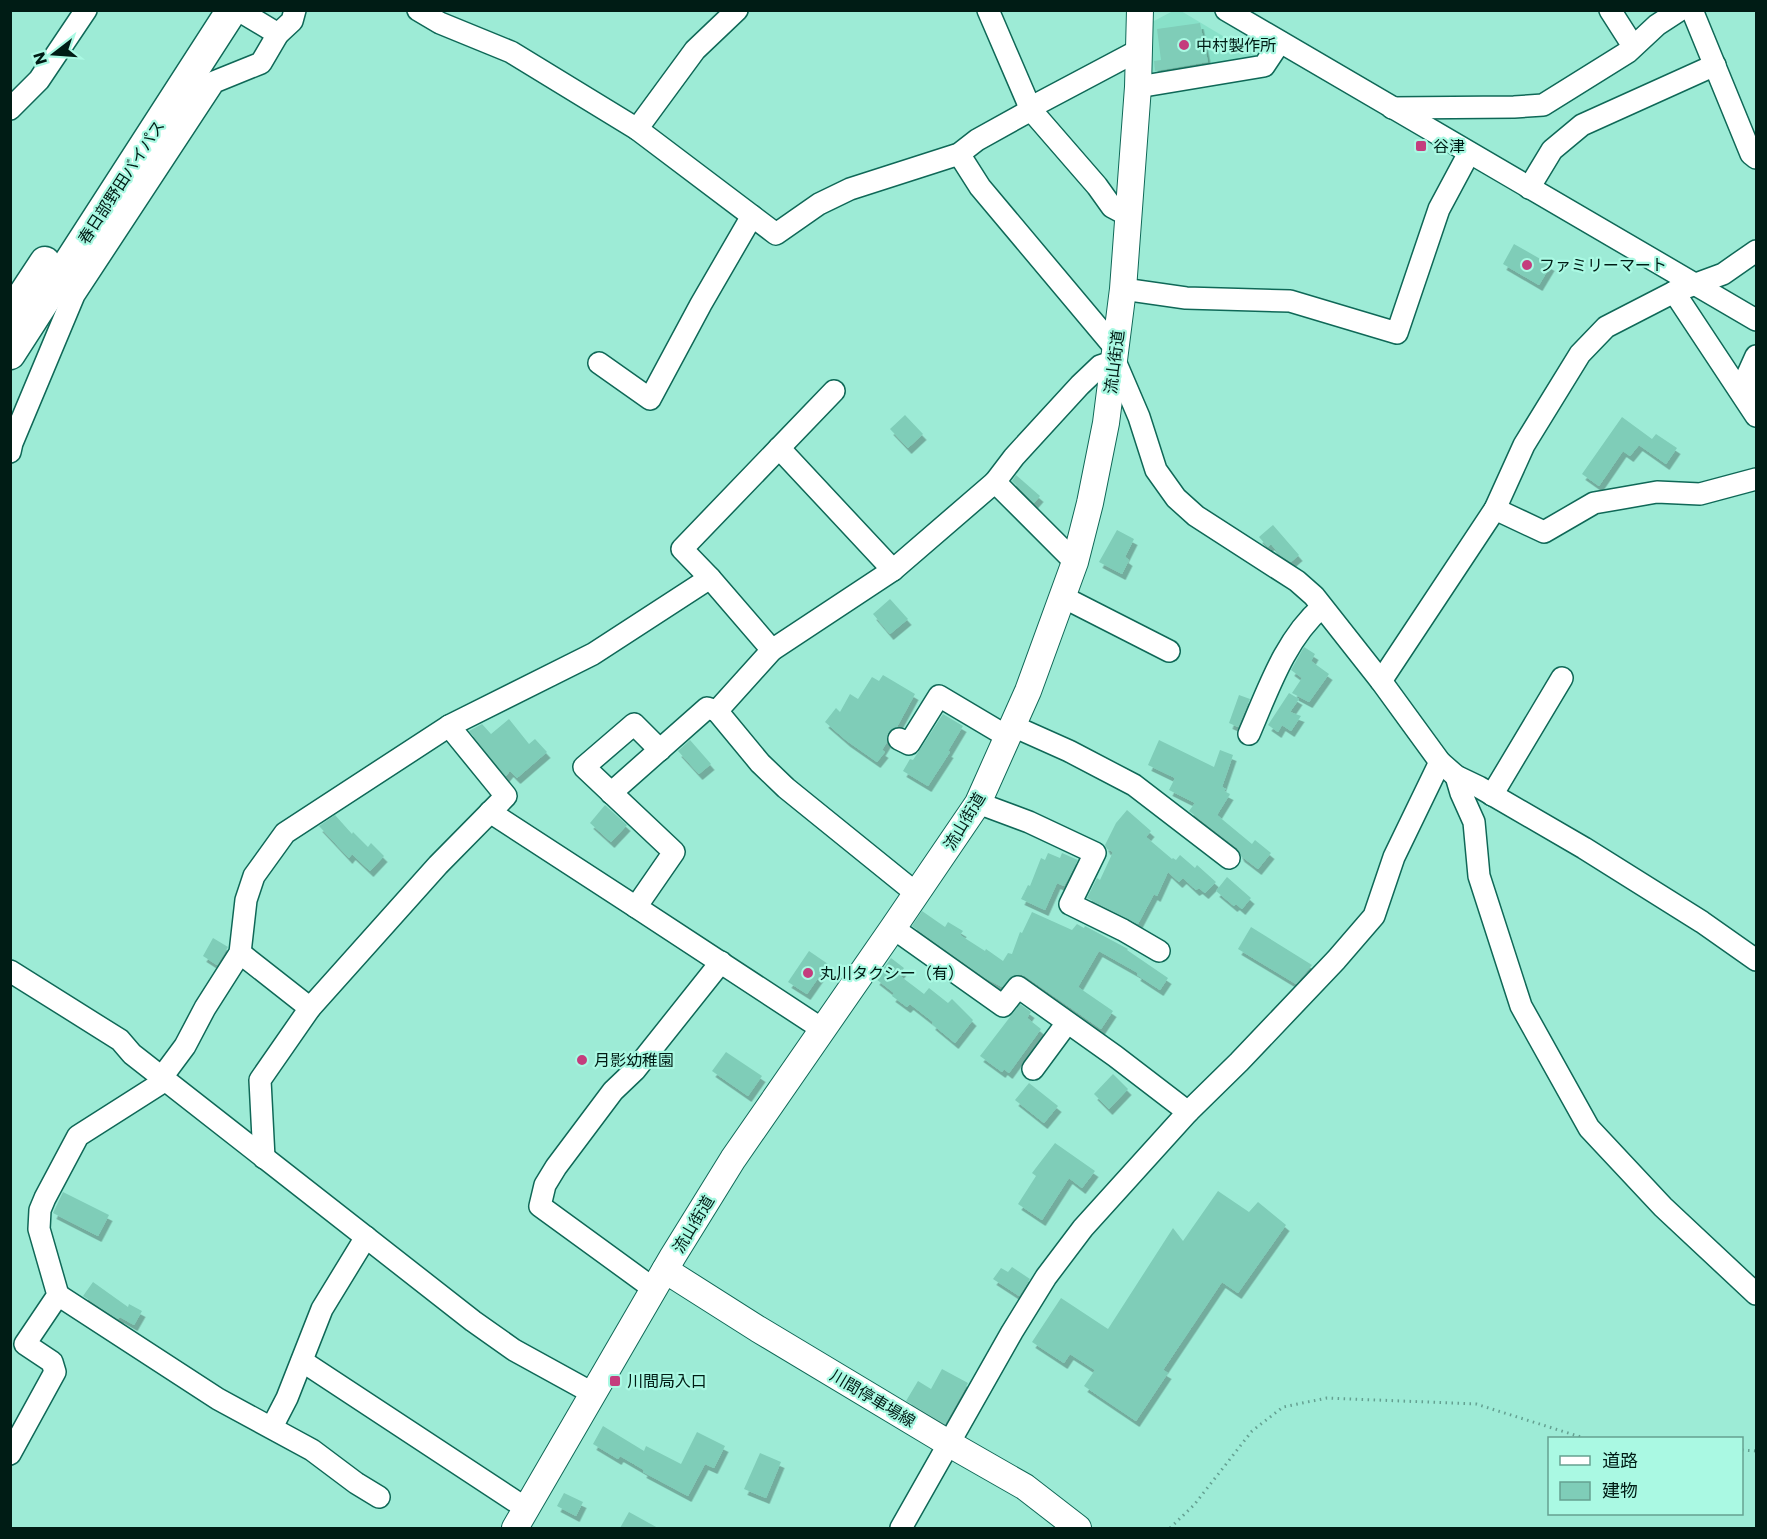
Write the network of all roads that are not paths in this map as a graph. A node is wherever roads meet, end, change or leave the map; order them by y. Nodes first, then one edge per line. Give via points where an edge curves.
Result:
1 (86, 10) edge
2 (208, 10) edge
3 (232, 10) edge
4 (238, 10) edge
5 (295, 10) edge
6 (418, 10) edge
7 (737, 10) edge
8 (988, 10) edge
9 (1140, 10) edge
10 (1226, 10) edge
11 (1610, 10) edge
12 (1680, 10) edge
13 (1692, 10) edge
14 (278, 34) junction
15 (1280, 42) junction
16 (1633, 46) junction
17 (1139, 50) junction
18 (1715, 65) junction
19 (1138, 87) junction
20 (1391, 108) junction
21 (10, 109) edge
22 (1030, 110) junction
23 (637, 129) junction
24 (1469, 153) junction
25 (958, 154) junction
26 (1756, 158) edge
27 (1529, 188) junction
28 (752, 216) junction
29 (1129, 216) junction
30 (1756, 251) edge
31 (1695, 284) junction
32 (1123, 289) junction
33 (1674, 292) junction
34 (10, 315) edge
35 (1756, 320) edge
36 (10, 354) edge
37 (1116, 355) junction
38 (1756, 356) edge
39 (599, 363) dead end
40 (834, 391) dead end
41 (1754, 412) edge
42 (779, 448) junction
43 (10, 452) edge
44 (1756, 478) edge
45 (995, 482) junction
46 (1495, 509) junction
47 (1075, 562) junction
48 (893, 570) junction
49 (710, 578) junction
50 (1063, 597) junction
51 (1322, 607) junction
52 (772, 650) junction
53 (1169, 651) dead end
54 (1562, 678) dead end
55 (1381, 681) junction
56 (717, 711) junction
57 (448, 726) junction
58 (1010, 731) junction
59 (1249, 734) dead end
60 (899, 739) dead end
61 (660, 750) junction
62 (1440, 762) junction
63 (1456, 776) junction
64 (611, 793) junction
65 (1492, 795) junction
66 (978, 803) junction
67 (490, 812) junction
68 (1229, 858) dead end
69 (917, 894) junction
70 (636, 907) junction
71 (894, 928) junction
72 (1159, 951) dead end
73 (240, 953) junction
74 (1756, 960) edge
75 (721, 962) junction
76 (10, 971) edge
77 (310, 1008) junction
78 (1067, 1023) junction
79 (822, 1029) junction
80 (1033, 1069) dead end
81 (164, 1078) junction
82 (1188, 1112) junction
83 (264, 1158) junction
84 (366, 1237) junction
85 (660, 1279) junction
86 (1756, 1294) edge
87 (58, 1295) junction
88 (302, 1361) junction
89 (594, 1394) junction
90 (272, 1427) junction
91 (948, 1443) junction
92 (10, 1454) edge
93 (379, 1497) dead end
94 (521, 1519) edge
95 (901, 1528) edge
96 (1078, 1528) edge

1 - 21 street via 39,80
2 - 34 highway, 春日部野田バイパス
3 - 36 highway, 春日部野田バイパス
4 - 14 street
5 - 14 street via 292,21
6 - 23 street via 511,52
7 - 23 street via 695,50
8 - 22 street
9 - 17 main road, 流山街道
10 - 15 street
11 - 16 street
12 - 16 street
13 - 18 street
14 - 43 street via 261,63 214,82 74,295
15 - 19 street via 1264,66
15 - 20 street
16 - 20 street via 1543,105
17 - 19 main road, 流山街道
17 - 22 street
18 - 26 street
18 - 27 street via 1582,124 1552,150
19 - 29 main road, 流山街道
20 - 24 street
22 - 25 street
22 - 29 street via 1113,207
23 - 28 street
24 - 27 street
24 - 32 street via 1439,210 1397,333 1290,301 1186,298
25 - 28 street via 850,189 819,204 776,234
25 - 37 street via 980,187
27 - 31 street
28 - 39 street via 650,399
29 - 32 main road, 流山街道
30 - 31 street via 1723,274
31 - 33 street
31 - 35 street
32 - 37 main road, 流山街道
33 - 41 street
33 - 46 street via 1606,327 1580,354 1524,445
37 - 45 street via 1080,385
37 - 47 main road, 流山街道 via 1104,435
37 - 51 street via 1156,471 1176,498 1196,516 1297,581
38 - 41 street via 1747,376
40 - 42 street
42 - 48 street
42 - 49 street via 682,549
44 - 46 street via 1700,494 1657,492 1594,503 1544,532
45 - 47 street
45 - 48 street
46 - 55 street
47 - 50 main road, 流山街道
48 - 52 street
49 - 52 street
49 - 57 street via 593,654
50 - 53 street
50 - 58 main road, 流山街道
51 - 55 street
51 - 59 street via 1309,618 1277,668
52 - 56 street
54 - 65 street
55 - 62 street
56 - 61 street via 707,708
56 - 69 street via 786,788
57 - 67 street via 506,796
57 - 73 street via 285,832 254,876 246,900
58 - 60 street via 939,696 909,744
58 - 66 main road, 流山街道
58 - 68 street via 1069,751 1134,785
61 - 64 street
61 - 64 street via 634,724 584,767
62 - 63 street
62 - 82 street via 1394,857 1374,916
63 - 65 street
63 - 86 street via 1474,822 1479,876 1521,1006 1589,1128 1663,1207
64 - 70 street via 674,852
65 - 74 street via 1702,922
66 - 69 main road, 流山街道
66 - 72 street via 1095,853 1070,904
67 - 70 street
67 - 77 street
69 - 71 main road, 流山街道
70 - 75 street
71 - 78 street via 1002,1006 1018,987
71 - 79 main road, 流山街道
73 - 77 street
73 - 81 street
75 - 79 street
75 - 85 street via 556,1167 545,1185 540,1206
76 - 81 street via 120,1040
77 - 83 street via 260,1080
78 - 80 street
78 - 82 street
79 - 85 main road, 流山街道 via 733,1159
81 - 83 street
81 - 87 street via 78,1136 45,1198 39,1229
82 - 91 street via 1083,1228 1046,1277
83 - 84 street
84 - 88 street via 322,1309
84 - 89 street via 514,1350
85 - 89 main road, 流山街道
85 - 91 main road, 川間停車場線 via 758,1329
87 - 90 street via 218,1399
87 - 92 street via 26,1344 52,1362 55,1372
88 - 90 street
88 - 94 street
89 - 94 main road, 流山街道
90 - 93 street via 312,1449
91 - 95 street
91 - 96 main road, 川間停車場線 via 1025,1487

